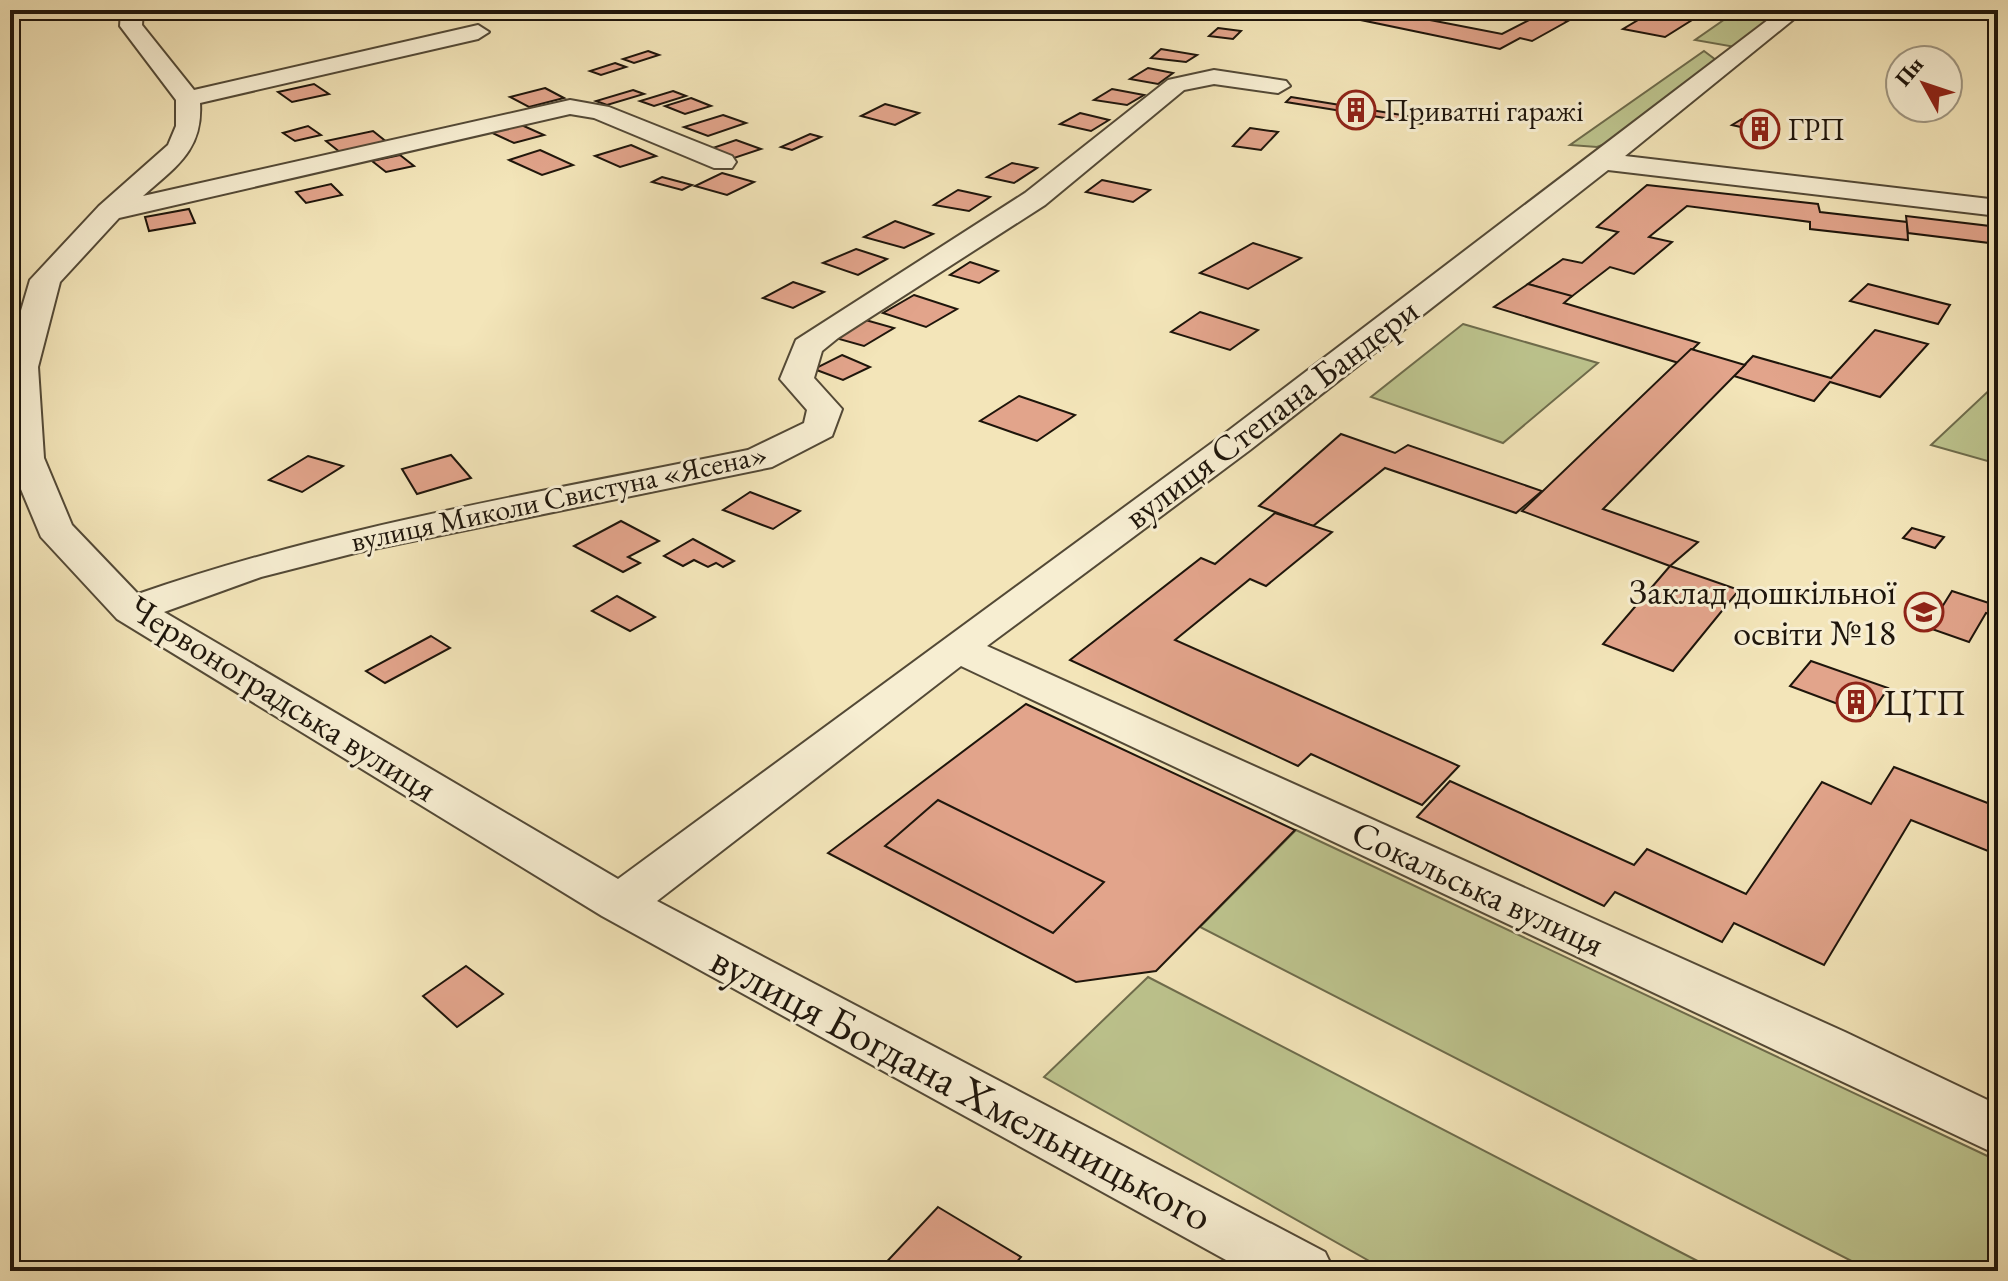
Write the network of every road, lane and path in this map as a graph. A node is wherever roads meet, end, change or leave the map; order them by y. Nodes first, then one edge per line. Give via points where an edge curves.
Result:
1 (132, 10) edge
2 (1794, 10) edge
3 (478, 32) dead end
4 (1278, 86) dead end
5 (597, 91) dead end
6 (188, 99) junction
7 (570, 107) junction
8 (1602, 161) junction
9 (723, 162) dead end
10 (1998, 208) edge
11 (109, 212) junction
12 (15, 368) edge
13 (131, 610) junction
14 (957, 648) junction
15 (620, 903) junction
16 (1998, 1131) edge
17 (1303, 1271) edge

1 - 6 street via 131,26
2 - 8 street, вулиця Степана Бандери
3 - 6 street
4 - 13 street, вулиця Миколи Свистуна «Ясена» via 1221,76 1176,85 1035,199 827,331 807,347 797,379 825,409 820,429 759,459 357,541 247,569
5 - 7 street
6 - 11 street, Червоноградська вулиця via 189,126 179,149
7 - 9 street via 600,112
7 - 11 street
8 - 10 street
8 - 14 street, вулиця Степана Бандери via 1237,442
11 - 12 street, Червоноградська вулиця via 45,280
12 - 13 street, Червоноградська вулиця via 26,458 55,529
13 - 15 street, Червоноградська вулиця
14 - 15 street, вулиця Степана Бандери
14 - 16 street, Сокальська вулиця
15 - 17 street, вулиця Богдана Хмельницького

